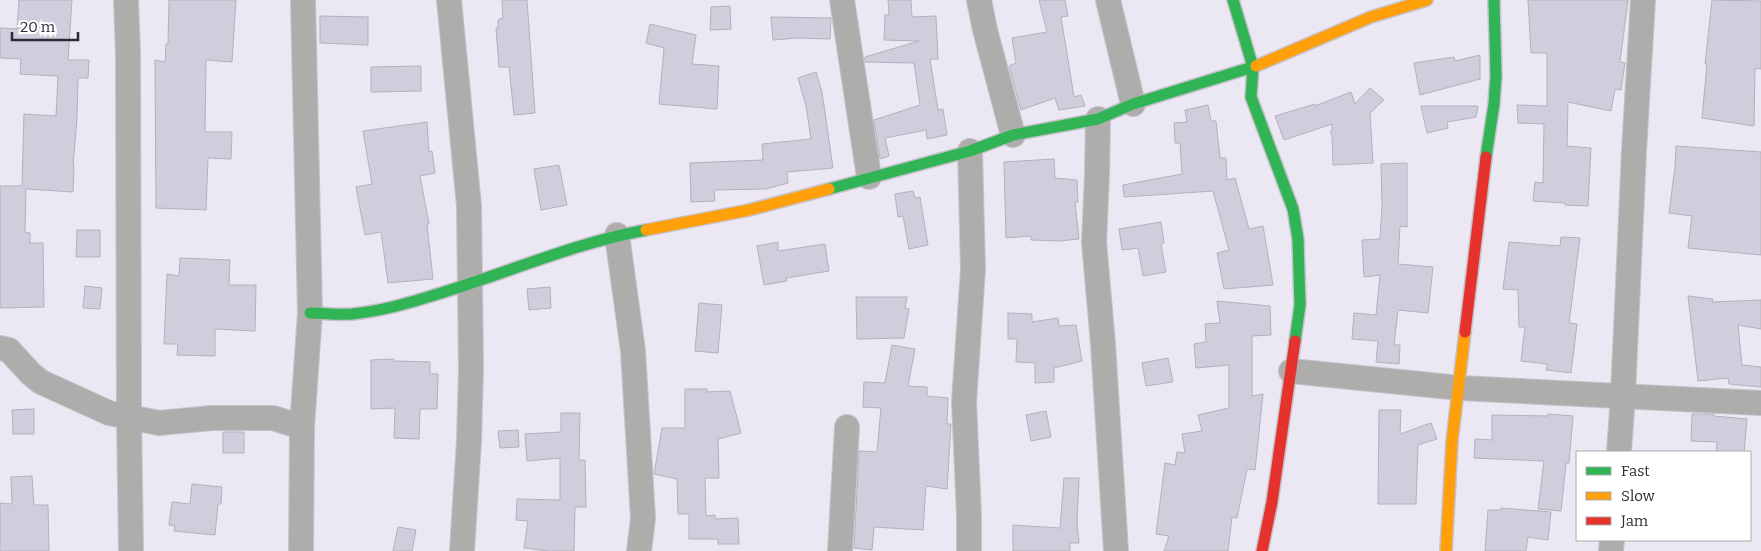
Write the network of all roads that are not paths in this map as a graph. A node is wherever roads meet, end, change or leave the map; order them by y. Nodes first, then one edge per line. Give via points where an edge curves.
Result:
1 (126, 0) edge
2 (304, 0) edge
3 (448, 0) edge
4 (842, 0) edge
5 (980, 0) edge
6 (1108, 0) edge
7 (1233, 0) edge
8 (1427, 0) edge
9 (1494, 0) edge
10 (1643, 0) edge
11 (1370, 8) edge
12 (1253, 67) junction
13 (1133, 104) junction
14 (1098, 119) junction
15 (1013, 136) junction
16 (970, 151) junction
17 (869, 177) junction
18 (617, 235) junction
19 (470, 284) junction
20 (310, 313) junction
21 (0, 348) edge
22 (1291, 370) junction
23 (1460, 388) junction
24 (1623, 395) junction
25 (1761, 403) edge
26 (129, 417) junction
27 (302, 427) junction
28 (847, 427) dead end
29 (1619, 451) edge
30 (131, 551) edge
31 (301, 551) edge
32 (462, 551) edge
33 (639, 551) edge
34 (840, 551) edge
35 (969, 551) edge
36 (1116, 551) edge
37 (1262, 551) edge
38 (1446, 551) edge

1 - 26 street
2 - 20 street
3 - 19 street via 469,206
4 - 17 street
5 - 15 street
6 - 13 street
7 - 12 street
8 - 11 street
9 - 23 street via 1494,104
10 - 24 street
11 - 12 street
12 - 13 street
12 - 22 street via 1251,97 1293,209 1298,239 1300,306
13 - 14 street
14 - 15 street
14 - 36 street via 1094,242
15 - 16 street
16 - 17 street
16 - 35 street via 973,269 964,402
17 - 18 street via 749,210
18 - 19 street
18 - 33 street via 633,351 642,518
19 - 20 street via 402,305 351,314
19 - 32 street via 469,441
20 - 27 street
21 - 26 street via 9,350 41,382 109,413
22 - 23 street
22 - 37 street
23 - 24 street
23 - 38 street via 1452,441
24 - 25 street
24 - 29 street
26 - 27 street via 159,423 212,418 273,418
26 - 30 street
27 - 31 street
28 - 34 street

